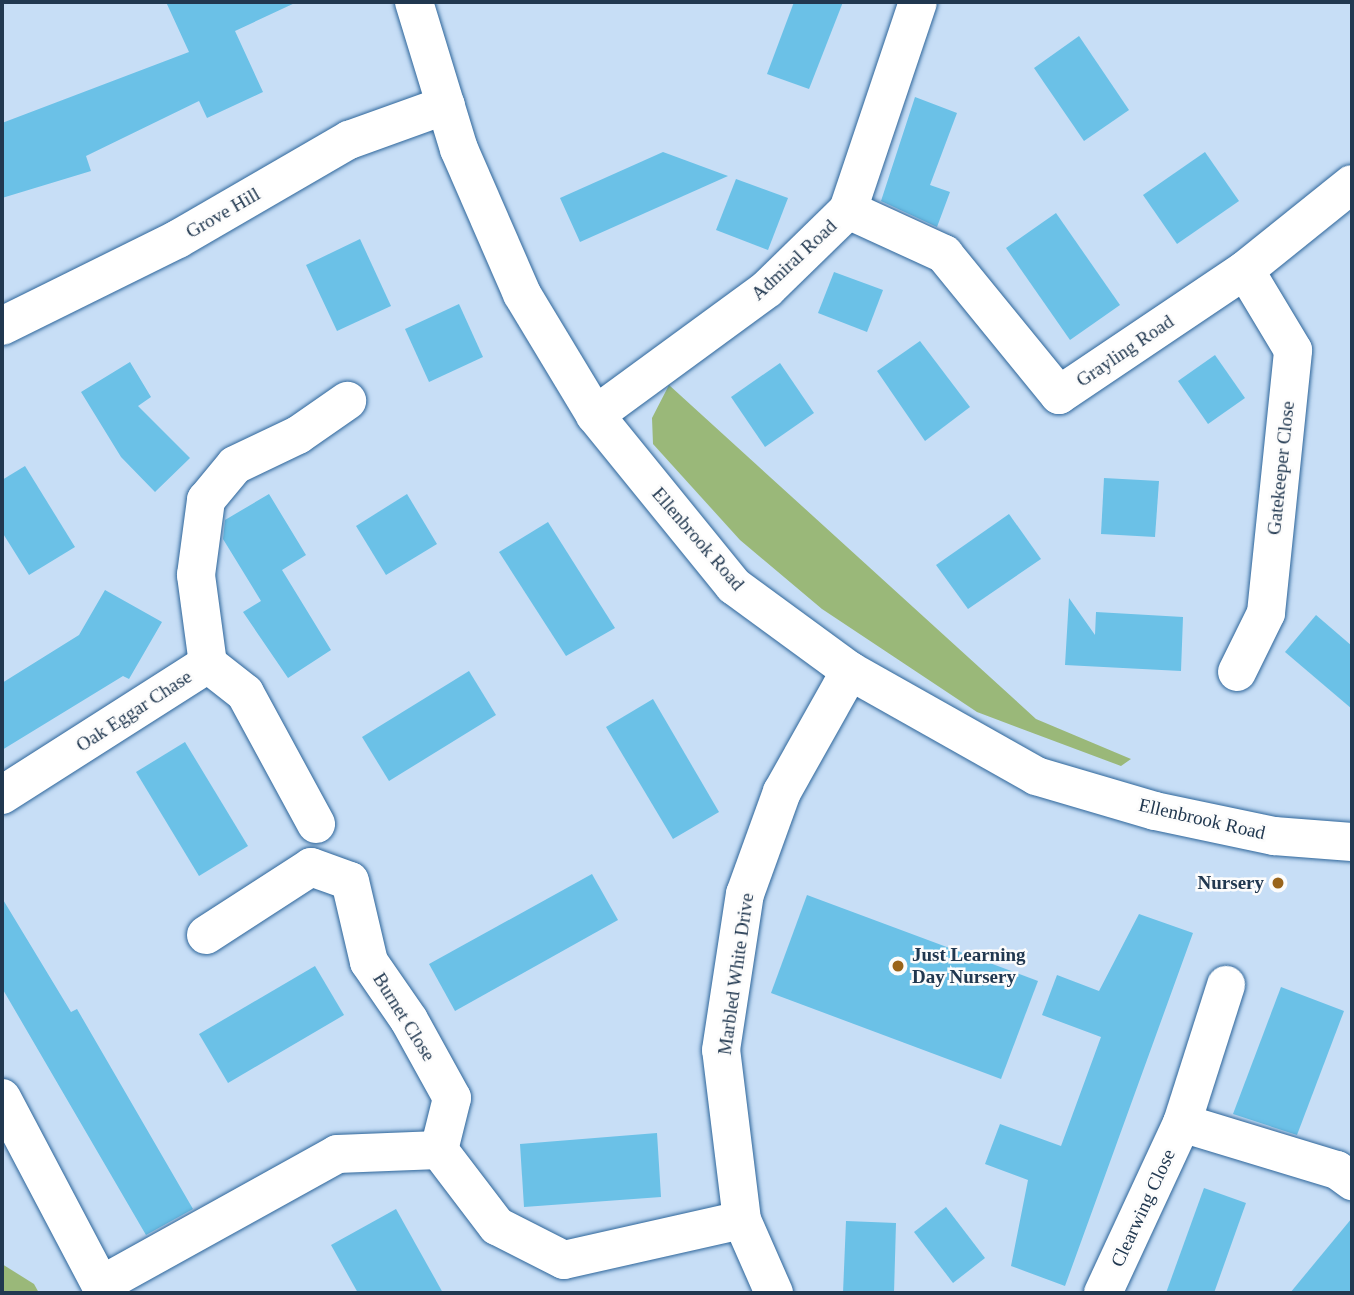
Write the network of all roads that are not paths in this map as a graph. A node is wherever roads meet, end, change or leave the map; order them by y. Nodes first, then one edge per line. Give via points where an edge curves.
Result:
1 (414, 2) edge
2 (918, 2) edge
3 (446, 105) junction
4 (1352, 184) edge
5 (848, 210) junction
6 (1245, 270) junction
7 (2, 326) edge
8 (347, 401) dead end
9 (595, 415) junction
10 (208, 664) junction
11 (850, 671) junction
12 (1237, 672) dead end
13 (2, 795) edge
14 (316, 824) dead end
15 (1352, 842) edge
16 (206, 935) dead end
17 (1226, 985) dead end
18 (2, 1098) edge
19 (1182, 1122) junction
20 (439, 1150) junction
21 (1352, 1181) edge
22 (742, 1220) junction
23 (103, 1289) edge
24 (774, 1293) edge
25 (1103, 1293) edge

1 - 3 street, Ellenbrook Road
2 - 5 street, Admiral Road
3 - 7 street, Grove Hill via 349,140 178,239
3 - 9 street, Ellenbrook Road via 459,149 522,294
4 - 6 street, Grayling Road
5 - 6 street, Grayling Road via 944,254 1059,395
5 - 9 street, Admiral Road via 767,289
6 - 12 street, Gatekeeper Close via 1293,350 1266,613
8 - 10 street via 298,435 235,465 206,500 196,575
9 - 11 street, Ellenbrook Road via 734,586
10 - 13 street, Oak Eggar Chase
10 - 14 street, Oak Eggar Chase via 245,693
11 - 15 street, Ellenbrook Road via 1036,776 1155,811 1248,830
11 - 22 street, Marbled White Drive via 782,792 745,894 721,1050
16 - 20 street, Burnet Close via 311,867 350,881 369,962 410,1020 452,1098
17 - 19 street, Clearwing Close
18 - 23 street
19 - 21 street via 1337,1170
19 - 25 street, Clearwing Close
20 - 22 street via 497,1226 564,1260
20 - 23 street via 337,1154
22 - 24 street, Marbled White Drive

